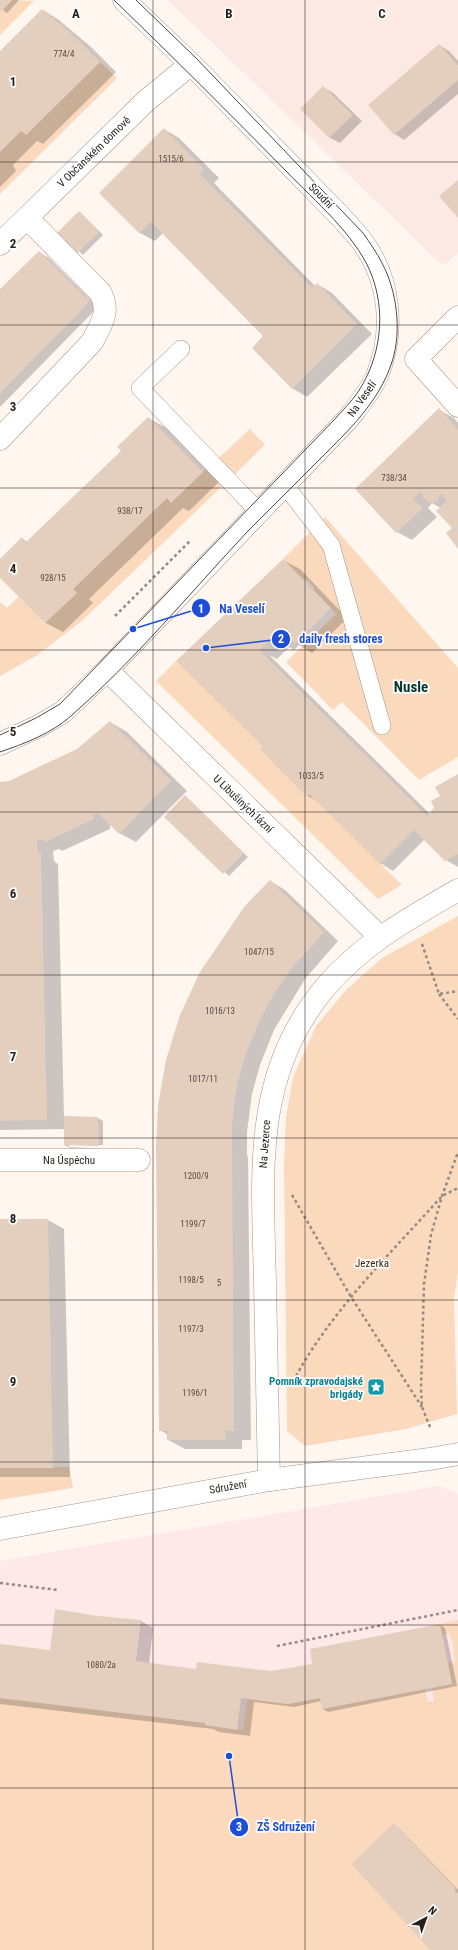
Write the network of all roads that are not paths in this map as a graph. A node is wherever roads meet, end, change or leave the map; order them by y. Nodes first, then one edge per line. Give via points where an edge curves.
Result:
1 (124, 0) edge
2 (191, 64) junction
3 (27, 218) junction
4 (0, 244) edge
5 (458, 317) edge
6 (181, 349) dead end
7 (384, 357) junction
8 (416, 359) junction
9 (458, 406) edge
10 (0, 439) edge
11 (284, 485) junction
12 (259, 512) junction
13 (107, 670) junction
14 (382, 726) dead end
15 (0, 744) edge
16 (458, 890) edge
17 (380, 938) junction
18 (0, 1160) edge
19 (139, 1160) dead end
20 (458, 1454) edge
21 (269, 1480) junction
22 (0, 1529) edge

1 - 2 street, Soudní
2 - 3 street, V Občanském domově via 146,101
2 - 7 street, Soudní via 338,214 361,241 377,268 385,291 388,327
3 - 4 street, V Občanském domově
3 - 10 street via 100,292 105,300 106,310 92,342
5 - 8 street
6 - 12 lane via 140,388
7 - 8 street via 392,360
7 - 11 street, Na Veselí via 376,378 348,419
8 - 9 street
11 - 12 street, Na Veselí
11 - 14 lane via 332,545
12 - 13 street, Na Veselí
13 - 15 street, Na Veselí via 63,712
13 - 17 street, U Libušiných lázní
16 - 17 street, Na Jezerce
17 - 21 street, Na Jezerce via 331,980 307,1011 282,1060 268,1111 263,1169
18 - 19 street, Na Úspěchu
20 - 21 street, Sdružení
21 - 22 street, Sdružení

